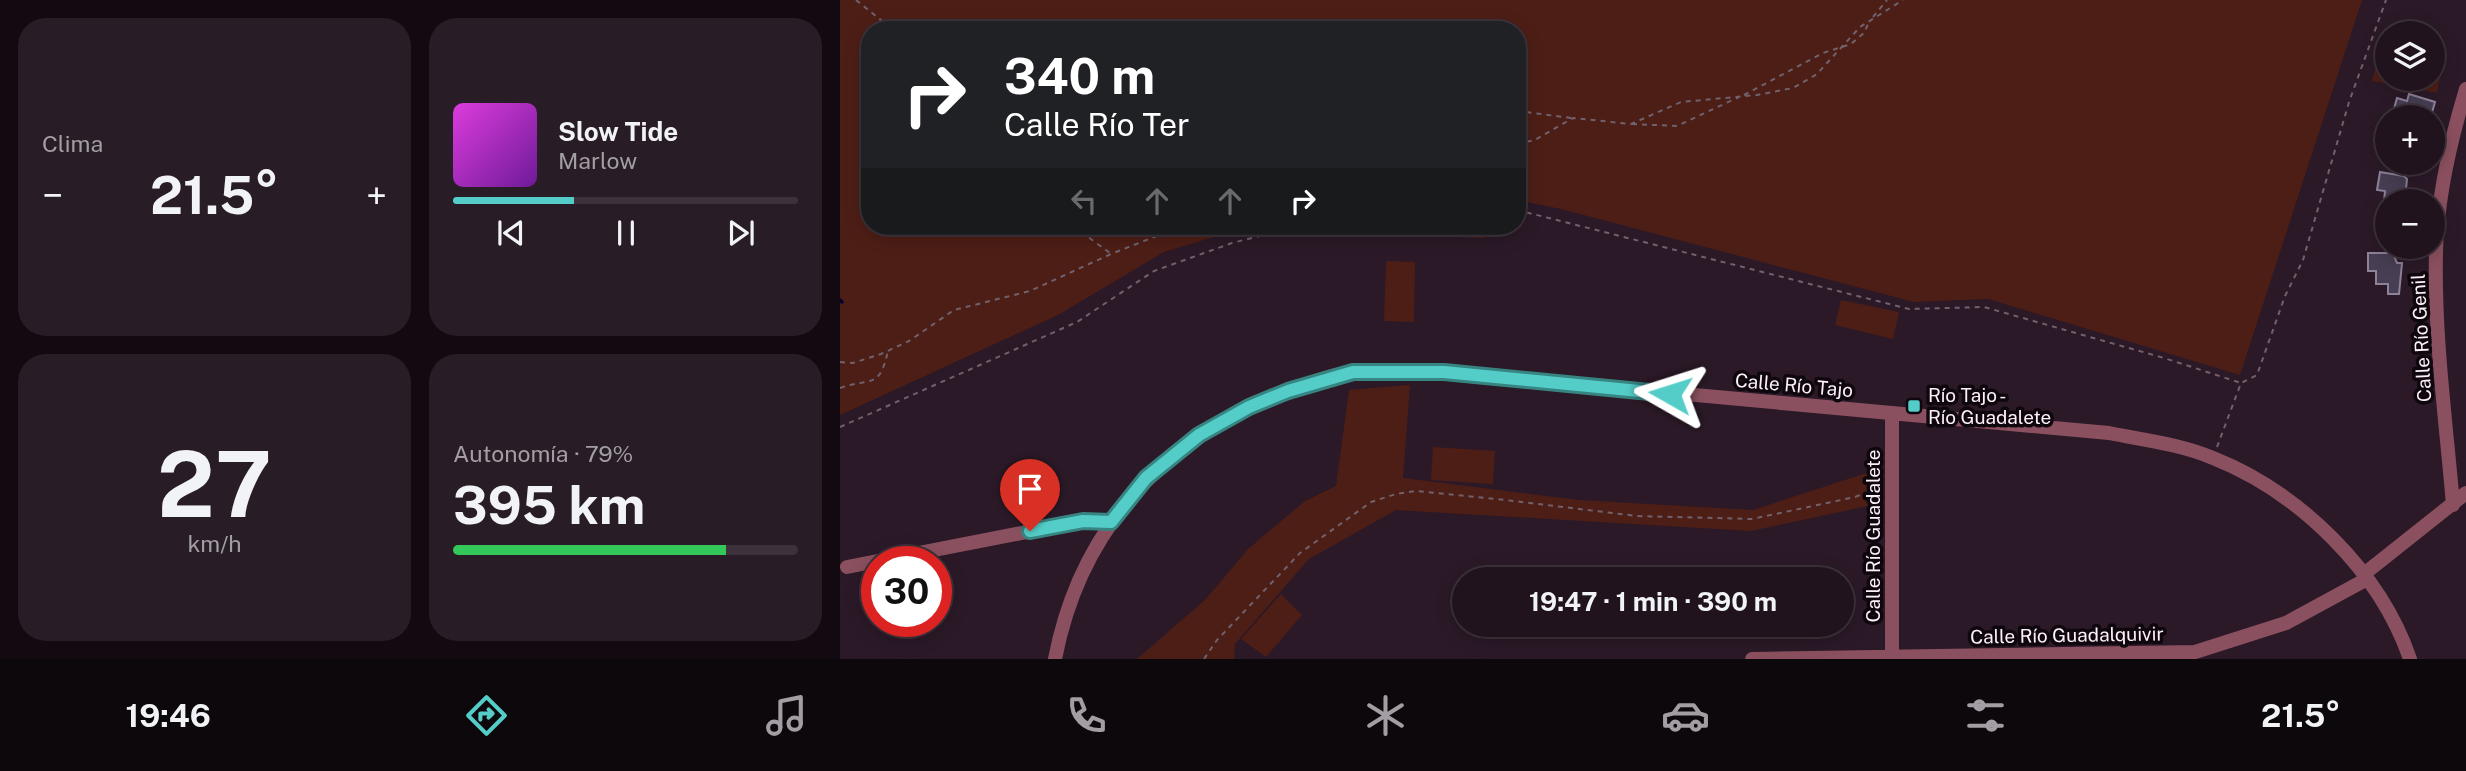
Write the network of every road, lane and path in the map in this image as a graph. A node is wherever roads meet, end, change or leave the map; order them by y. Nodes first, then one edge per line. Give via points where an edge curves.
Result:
1 (856, 0) edge
2 (1887, 0) edge
3 (1903, 0) edge
4 (2386, 0) edge
5 (882, 21) edge
6 (1870, 21) junction
7 (1841, 48) junction
8 (2466, 89) edge
9 (1740, 96) junction
10 (1526, 112) edge
11 (1573, 118) junction
12 (1631, 124) junction
13 (1526, 142) edge
14 (1526, 212) edge
15 (1085, 235) edge
16 (1159, 235) edge
17 (1264, 235) edge
18 (1111, 254) junction
19 (888, 350) junction
20 (840, 362) edge
21 (2241, 383) junction
22 (840, 388) edge
23 (1892, 413) junction
24 (840, 427) edge
25 (2212, 457) junction
26 (1892, 482) junction
27 (2466, 493) edge
28 (2453, 505) junction
29 (1111, 522) junction
30 (847, 567) dead end
31 (2366, 577) junction
32 (1892, 658) edge
33 (1055, 659) edge
34 (1204, 659) edge
35 (1752, 659) edge
36 (2410, 659) edge

1 - 5 path
2 - 6 path
3 - 6 path
4 - 21 path via 2303,260 2257,375
6 - 7 path
6 - 7 path via 1864,33
7 - 9 path
7 - 9 path via 1817,74 1793,88
8 - 28 street, Calle Río Genil via 2443,180 2436,251
9 - 12 path via 1681,102
9 - 12 path via 1677,126
10 - 11 path
11 - 12 path
11 - 13 path
14 - 21 path via 1909,309 1984,307
15 - 18 path
16 - 18 path
17 - 24 path via 1154,271 1077,323
18 - 19 path via 1030,292 954,310
19 - 20 path via 853,363
19 - 22 path via 884,370 876,380
21 - 25 path
23 - 25 street, Calle Río Tajo via 2109,433
23 - 26 street, Calle Río Guadalete
23 - 29 street, Calle Río Tajo via 1444,372 1353,372 1249,407 1199,435 1146,478
25 - 31 street, Calle Río Tajo via 2300,508
26 - 32 street, Calle Río Guadalete
26 - 34 path via 1855,497 1752,519 1637,516 1416,491 1396,494 1371,502 1300,553
27 - 28 street, Calle Río Guadalquivir
28 - 31 street, Calle Río Guadalquivir
29 - 30 street via 1083,521
29 - 33 street, Calle Río Tajo via 1073,596
31 - 32 street, Calle Río Guadalquivir via 2286,623 2195,652
31 - 36 street, Calle Río Tajo
32 - 35 street, Calle Río Guadalquivir

